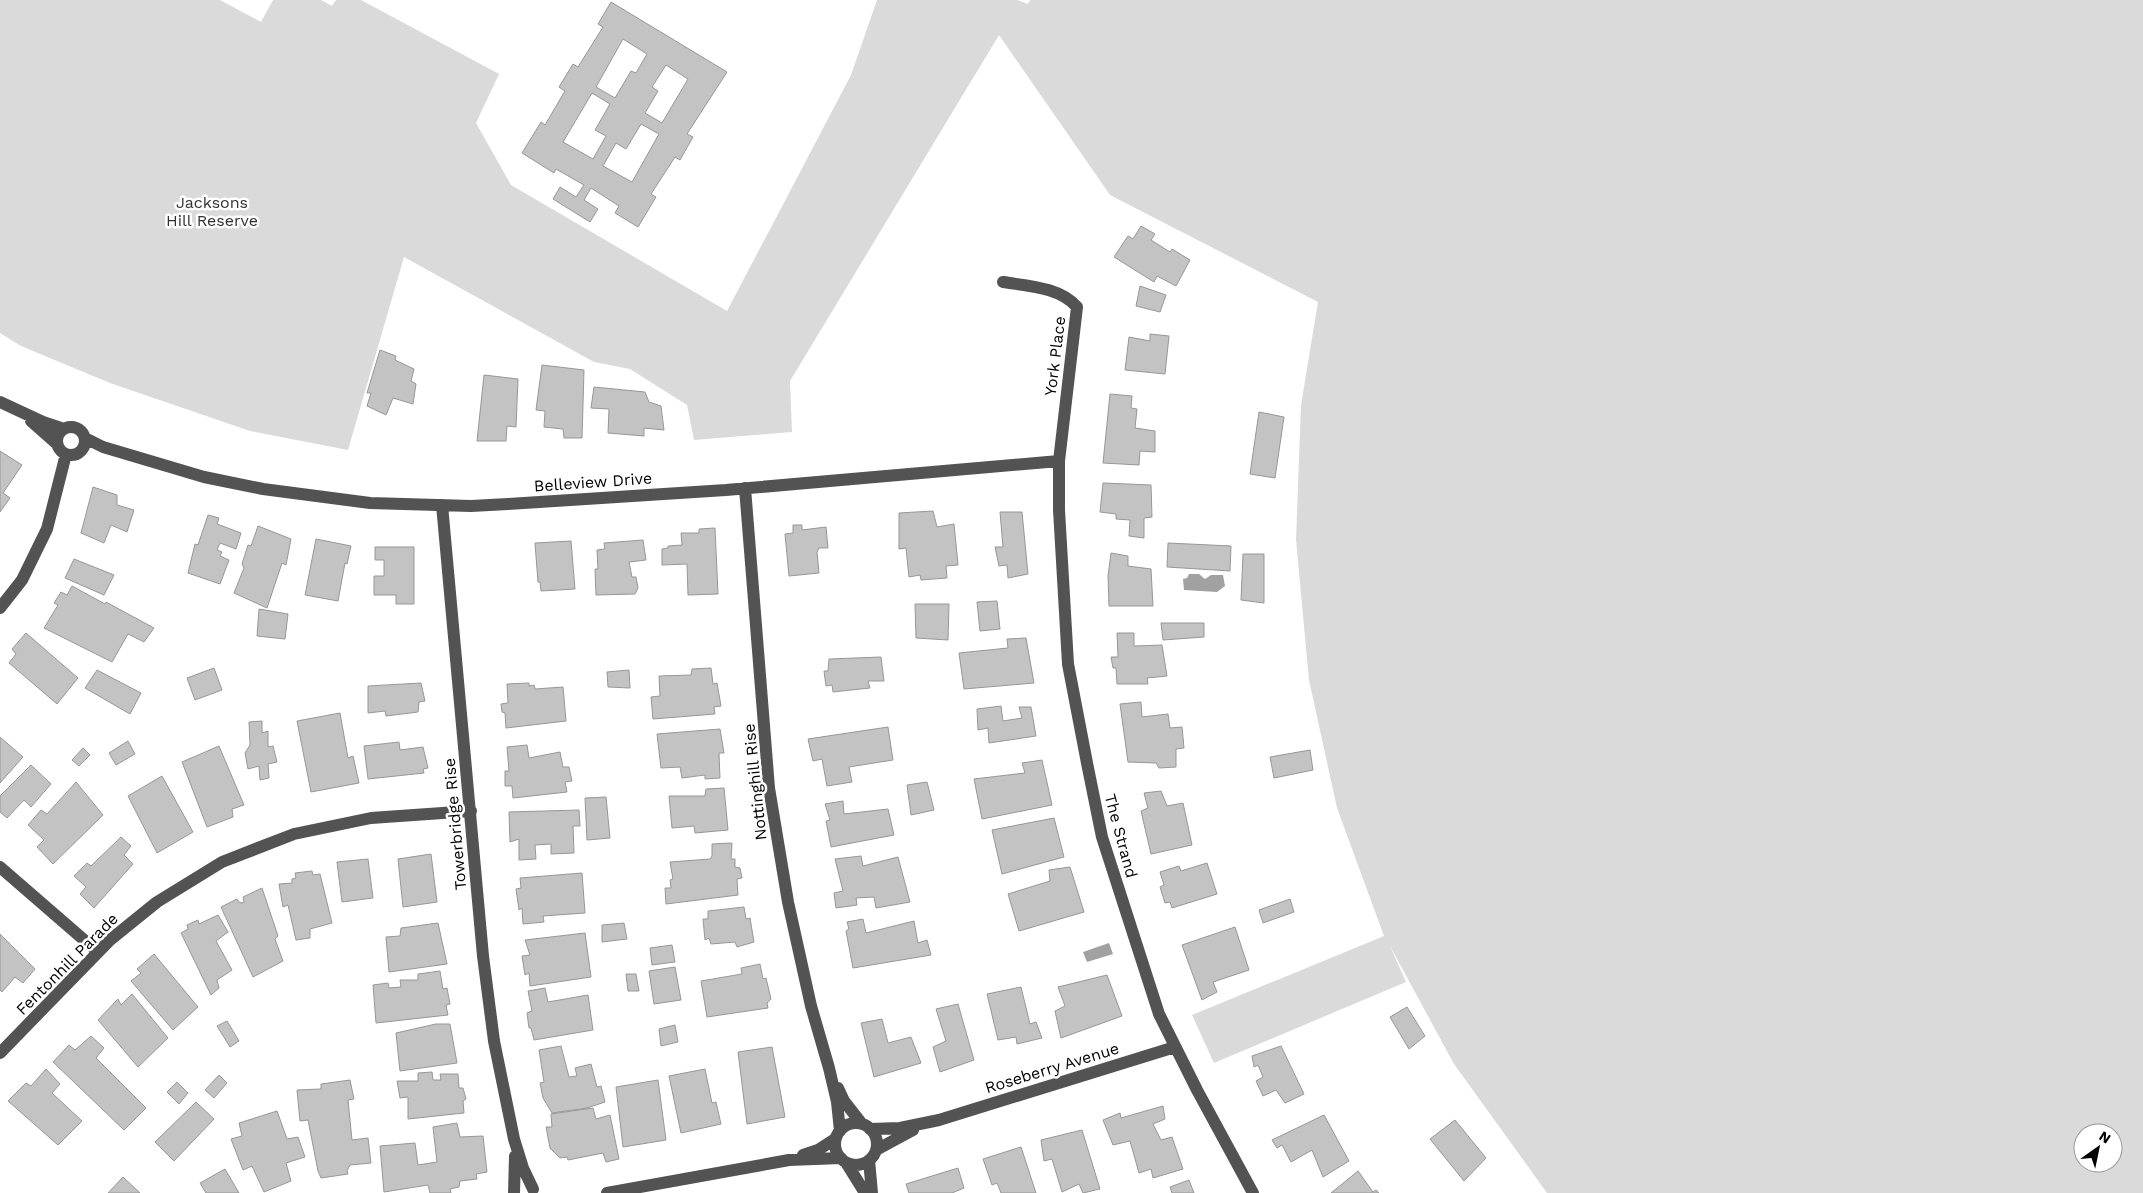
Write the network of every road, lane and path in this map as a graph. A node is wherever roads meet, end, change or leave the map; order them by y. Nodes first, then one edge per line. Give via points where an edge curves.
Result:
1 (1003, 282) dead end
2 (0, 402) edge
3 (17, 411) junction
4 (64, 429) junction
5 (85, 438) junction
6 (57, 444) junction
7 (81, 452) junction
8 (66, 454) junction
9 (132, 456) junction
10 (1059, 461) junction
11 (745, 488) junction
12 (442, 505) junction
13 (0, 608) edge
14 (470, 812) junction
15 (0, 867) edge
16 (98, 952) junction
17 (1176, 1047) junction
18 (0, 1053) edge
19 (830, 1068) junction
20 (939, 1120) junction
21 (866, 1126) junction
22 (837, 1135) junction
23 (514, 1139) junction
24 (873, 1155) junction
25 (789, 1160) junction
26 (844, 1161) junction
27 (537, 1191) edge
28 (515, 1193) edge
29 (607, 1193) edge
30 (865, 1193) edge
31 (872, 1193) edge
32 (1253, 1193) edge

1 - 10 street, York Place via 1047,289 1070,298 1078,307
2 - 3 street
3 - 4 street
3 - 6 street
4 - 5 street via 80,430
4 - 6 street via 59,433
5 - 7 street via 86,444
5 - 9 street, Belleview Drive
6 - 8 street
7 - 8 street
7 - 9 street, Belleview Drive
8 - 13 street via 47,529 22,580
9 - 12 street, Belleview Drive via 204,477 263,489 370,504
10 - 11 street, Belleview Drive
10 - 17 street, The Strand via 1068,664 1087,763 1102,837 1116,884 1159,1014
11 - 12 street, Belleview Drive via 508,504
11 - 19 street, Nottinghill Rise via 769,788 788,902 811,1006
12 - 14 street, Towerbridge Rise
14 - 16 street, Fentonhill Parade via 371,818 294,834 222,862 158,902
14 - 23 street, Towerbridge Rise via 494,1041
15 - 16 street
16 - 18 street, Fentonhill Parade
17 - 20 street, Roseberry Avenue
17 - 32 street, The Strand
19 - 21 street, Nottinghill Rise via 844,1101
19 - 22 street, Nottinghill Rise via 837,1102
20 - 21 street, Roseberry Avenue via 900,1128
20 - 24 street, Roseberry Avenue via 900,1136
21 - 22 street via 853,1123
21 - 24 street via 875,1137
22 - 25 street via 818,1150
22 - 26 street via 835,1150
23 - 27 street, Towerbridge Rise via 524,1168
23 - 28 street, Towerbridge Rise
24 - 26 street via 859,1165
24 - 31 street
25 - 26 street
25 - 29 street
26 - 30 street
27 - 28 street via 527,1188

